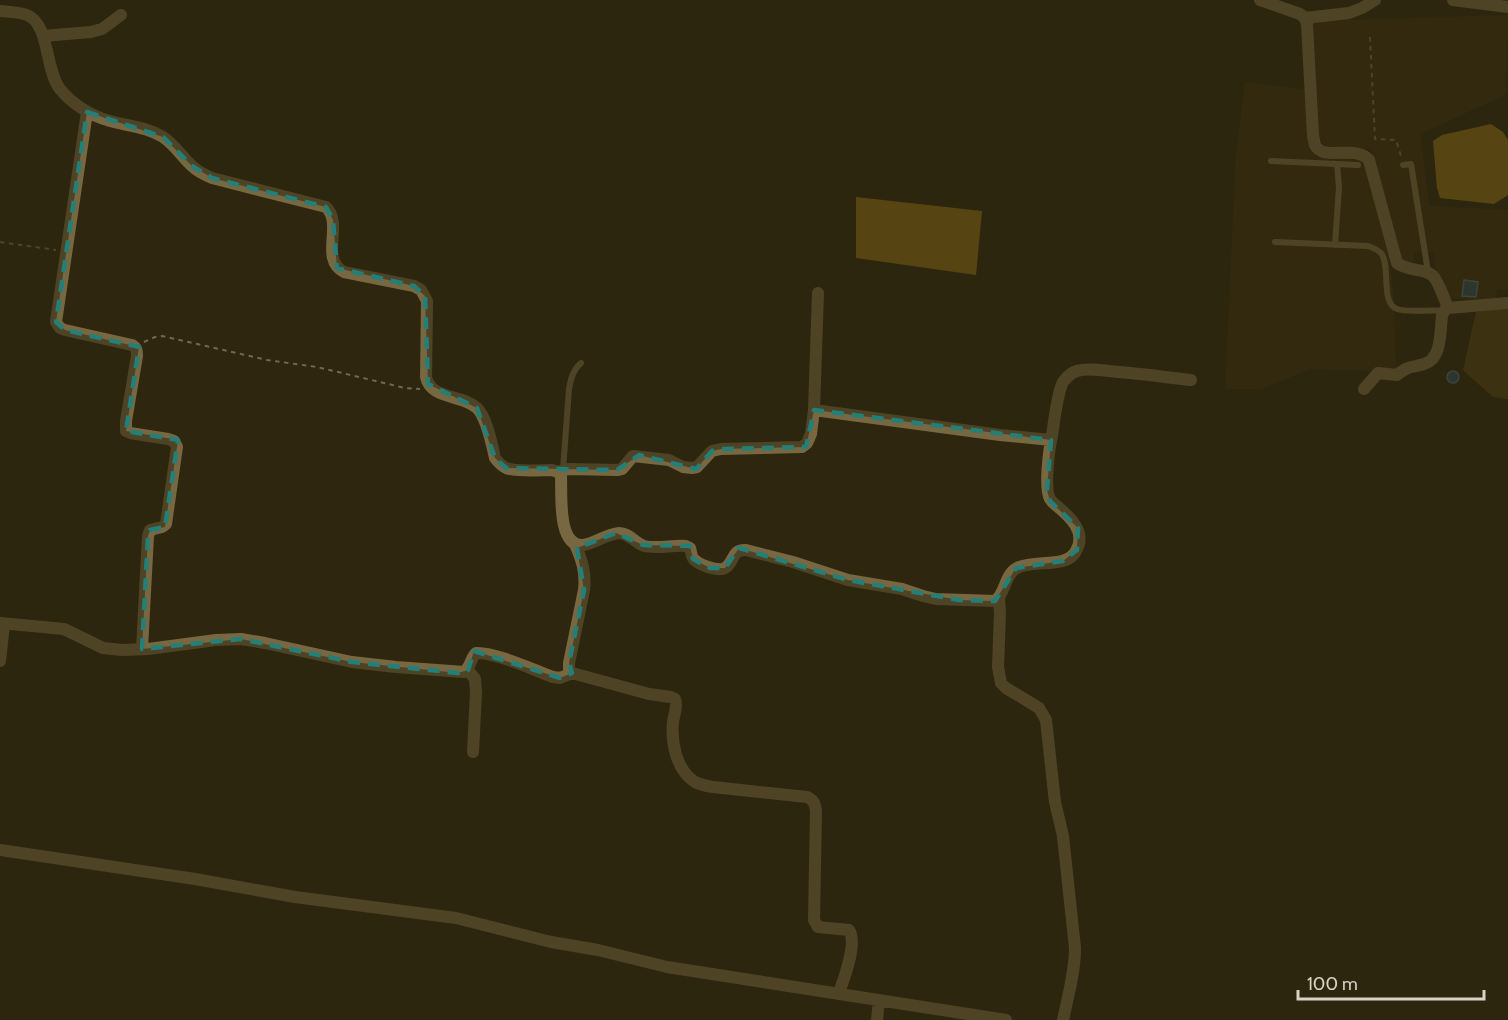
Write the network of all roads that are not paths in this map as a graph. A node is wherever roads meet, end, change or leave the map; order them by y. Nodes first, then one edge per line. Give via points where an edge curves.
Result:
1 (1260, 0) edge
2 (1375, 0) edge
3 (1453, 0) edge
4 (1508, 7) edge
5 (0, 11) edge
6 (121, 15) dead end
7 (1305, 18) junction
8 (43, 36) junction
9 (87, 112) junction
10 (1271, 161) dead end
11 (1337, 164) junction
12 (1358, 165) dead end
13 (1403, 165) road end
14 (1275, 243) dead end
15 (1335, 245) junction
16 (1429, 273) junction
17 (818, 293) dead end
18 (1508, 303) edge
19 (1446, 309) junction
20 (581, 363) dead end
21 (1191, 380) dead end
22 (1364, 389) dead end
23 (814, 410) junction
24 (1051, 440) junction
25 (561, 471) junction
26 (575, 544) junction
27 (999, 597) junction
28 (2, 624) edge
29 (142, 649) junction
30 (0, 661) edge
31 (468, 670) junction
32 (572, 673) junction
33 (473, 752) dead end
34 (0, 850) edge
35 (839, 993) junction
36 (879, 1000) junction
37 (877, 1020) edge
38 (1006, 1020) edge
39 (1063, 1020) edge

1 - 7 street
2 - 7 street via 1349,13
3 - 4 street
5 - 8 street via 34,19
6 - 8 street via 91,33
7 - 16 street via 1316,146 1326,153 1365,155 1396,263
8 - 9 street via 54,82
9 - 25 street via 163,137 192,166 212,178 326,207 333,220 333,262 337,268 414,286 425,296 426,377 431,389 477,408 495,458 506,468
9 - 29 street via 56,322 65,330 135,347 137,357 126,431 168,439 177,447 166,524 150,530 148,536
10 - 11 lane
11 - 12 lane
11 - 15 lane
13 - 16 lane via 1411,164
14 - 15 lane
15 - 19 lane via 1368,246 1382,254 1389,300 1396,309
16 - 19 street via 1434,276
17 - 23 street
18 - 19 street
19 - 22 street via 1432,361 1407,367 1397,375 1378,373
20 - 25 lane via 571,376
21 - 24 street via 1077,370 1063,383
23 - 24 street
23 - 25 street via 811,434 802,447 721,449 712,451 692,468 639,455 633,456 622,469
24 - 27 street via 1047,490 1050,501 1078,528 1077,550 1063,561 1016,568
25 - 26 street via 564,530
26 - 27 street via 622,533 643,546 686,546 693,559 711,568 724,568 737,551 746,550 828,575 929,598 994,601
26 - 32 street via 585,577 569,663
27 - 39 street via 1001,683 1039,708 1046,720 1076,948
28 - 29 street via 64,629 103,648
28 - 30 street
29 - 31 street via 241,639 352,662 458,673
31 - 32 street via 472,656 480,652 553,677
31 - 33 street via 475,679 476,692
32 - 35 street via 675,699 674,747 679,762 695,782 807,797 815,803 814,920 818,927 849,930 853,937
34 - 35 street via 456,918 666,967
35 - 36 street
36 - 37 street
36 - 38 street

